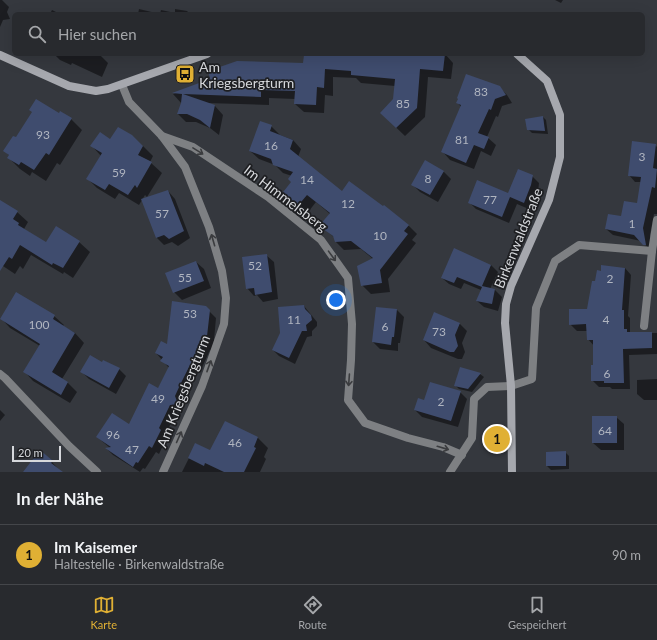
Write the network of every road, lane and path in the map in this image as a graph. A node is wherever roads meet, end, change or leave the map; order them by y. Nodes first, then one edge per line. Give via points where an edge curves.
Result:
1 (0, 55) edge
2 (202, 56) edge
3 (519, 56) edge
4 (122, 85) junction
5 (162, 136) junction
6 (657, 220) edge
7 (652, 251) junction
8 (644, 326) dead end
9 (0, 374) edge
10 (511, 386) junction
11 (462, 455) junction
12 (97, 472) edge
13 (163, 472) edge
14 (450, 472) edge
15 (512, 472) edge

1 - 4 street via 69,86 96,91
2 - 4 street
3 - 10 street, Birkenwaldstraße via 547,81 560,115 560,157 549,200 510,286 506,304 505,323
4 - 5 street, Am Kriegsbergturm via 129,102
5 -> 11 street, Im Himmelsberg via 193,147 268,197 321,240 348,278 352,324 348,400 365,423
13 -> 5 street, Am Kriegsbergturm via 202,386 224,324 226,298 222,271 209,227 185,167
6 - 7 street
7 - 8 street
7 - 10 street via 579,245 555,261 536,308 532,379
9 - 12 street
10 - 11 street via 487,387 474,399 472,438
10 - 15 street, Birkenwaldstraße
11 - 14 street

